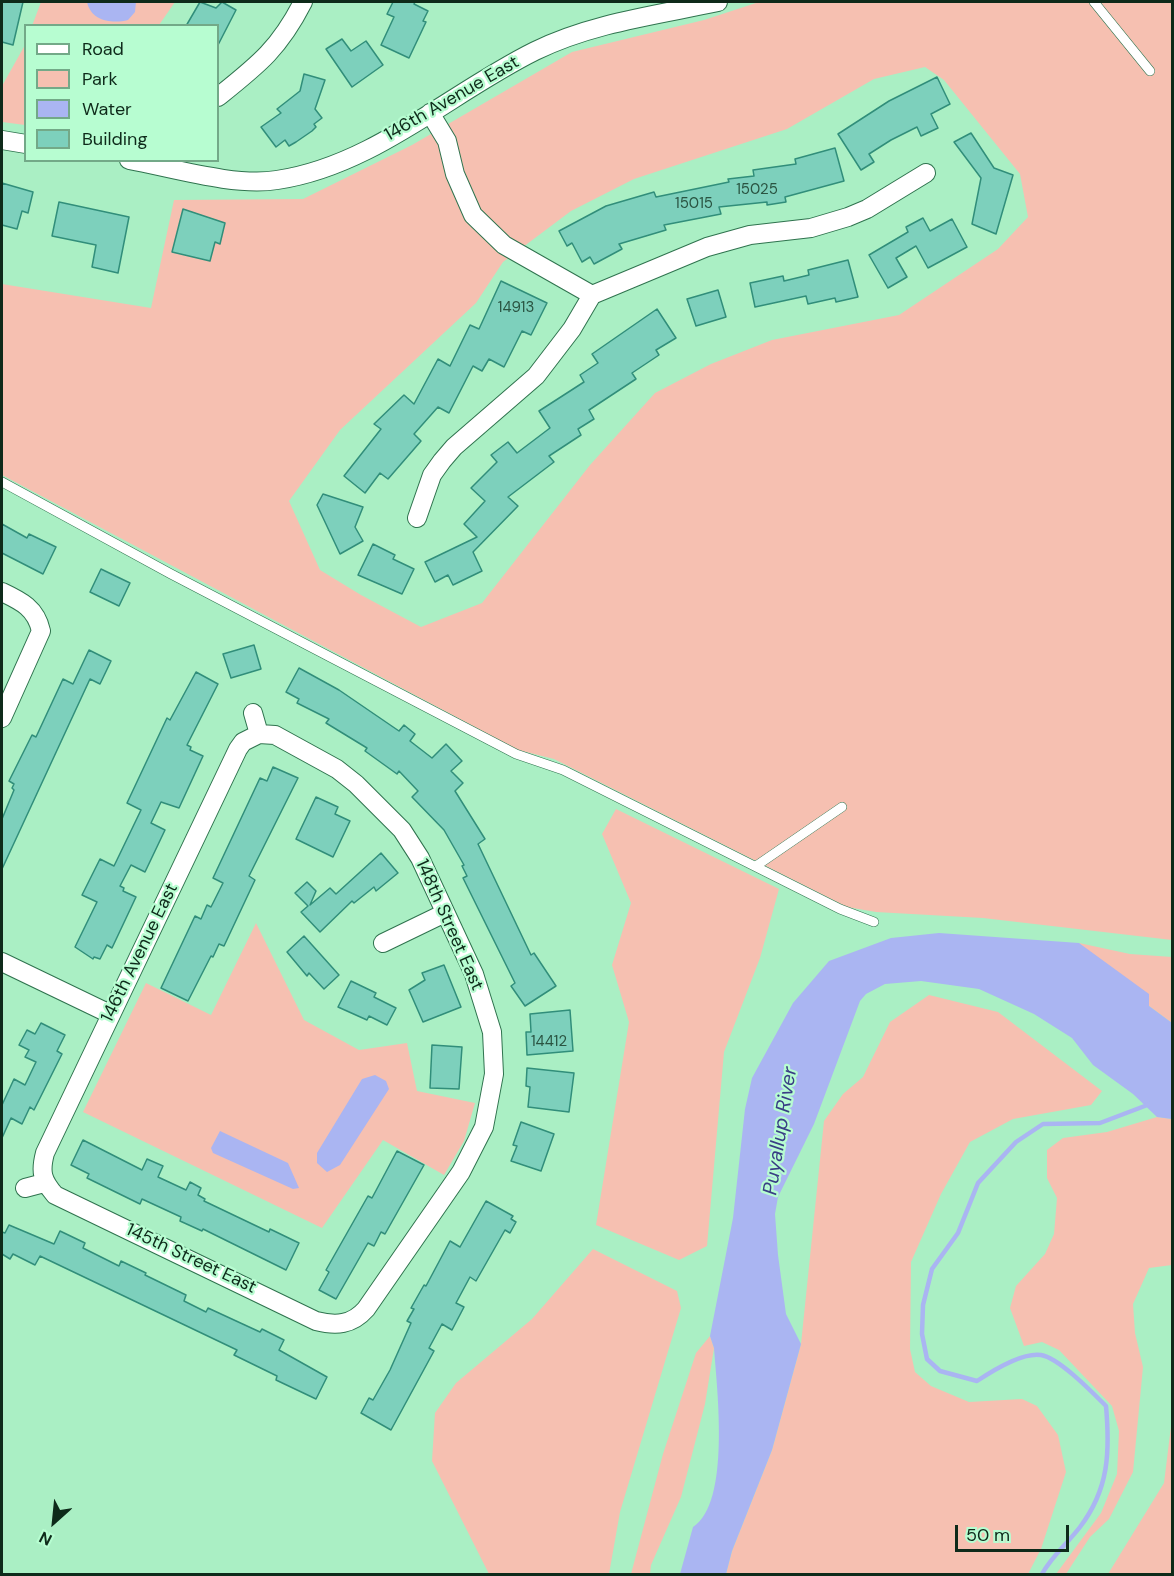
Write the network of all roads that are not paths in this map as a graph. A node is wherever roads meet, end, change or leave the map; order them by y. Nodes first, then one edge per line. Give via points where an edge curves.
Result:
1 (303, 2) edge
2 (718, 2) edge
3 (1094, 2) edge
4 (1150, 71) dead end
5 (219, 96) edge
6 (430, 113) junction
7 (2, 140) edge
8 (24, 144) edge
9 (152, 162) edge
10 (187, 165) edge
11 (926, 172) dead end
12 (592, 295) junction
13 (2, 482) edge
14 (417, 518) dead end
15 (2, 592) edge
16 (253, 713) dead end
17 (2, 718) edge
18 (259, 734) junction
19 (842, 807) dead end
20 (756, 866) junction
21 (445, 913) junction
22 (874, 922) dead end
23 (383, 944) dead end
24 (2, 962) edge
25 (110, 1014) junction
26 (44, 1183) junction
27 (25, 1188) dead end
28 (345, 1332) joint

1 - 5 street via 273,51
2 - 6 street, 146th Avenue East via 593,27 508,64
3 - 4 lane
6 - 10 street, 146th Avenue East via 320,171 264,181 211,177
6 - 12 street via 447,141 455,174 473,215 504,245
7 - 8 street
9 - 10 street, 146th Avenue East
11 - 12 street via 848,217 811,228 750,235 707,247
12 - 14 street via 572,329 536,375 442,461 432,475
13 - 20 lane via 506,749 563,771
15 - 17 street via 21,601 37,618 41,631
16 - 18 street
18 - 21 street, 148th Street East via 275,735 322,759 381,807 420,858
18 - 25 street, 146th Avenue East via 238,749
19 - 20 lane
20 - 22 lane
21 - 23 street
21 - 28 street, 148th Street East via 474,974 492,1032 492,1093 484,1127 450,1187 366,1309
24 - 25 street
25 - 26 street, 146th Avenue East via 45,1153 41,1174
26 - 27 street
26 - 28 street, 145th Street East via 54,1195

